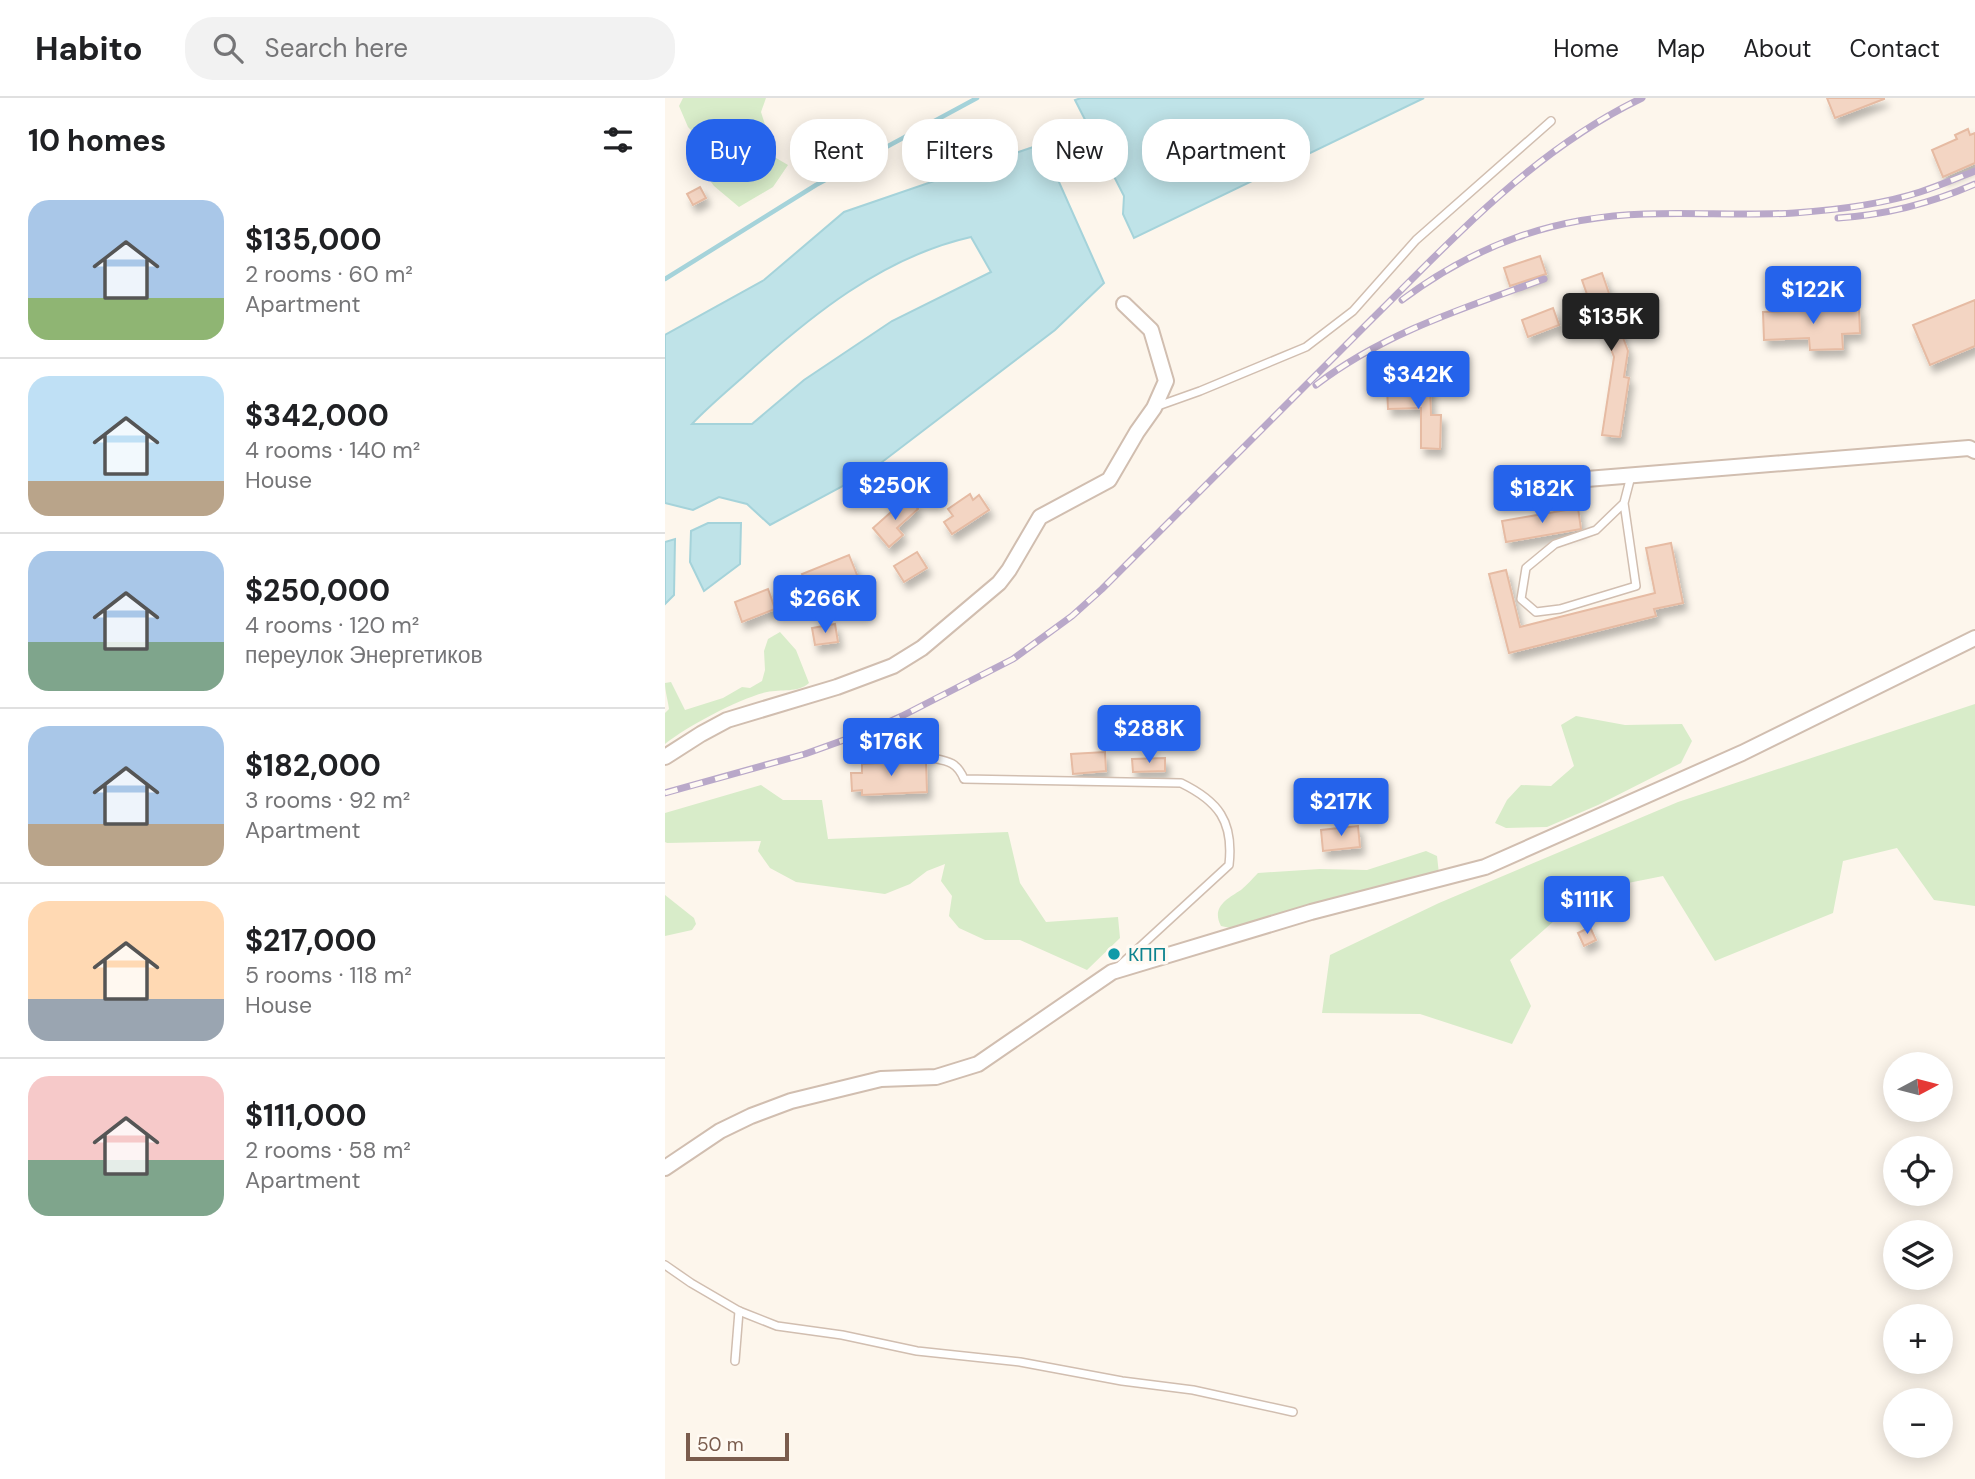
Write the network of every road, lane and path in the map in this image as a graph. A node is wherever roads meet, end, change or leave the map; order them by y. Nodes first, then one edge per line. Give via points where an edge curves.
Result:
1 (1551, 121) dead end
2 (1124, 304) dead end
3 (1154, 408) junction
4 (1975, 451) edge
5 (1631, 476) junction
6 (1550, 482) dead end
7 (1624, 503) junction
8 (1975, 638) edge
9 (665, 757) edge
10 (932, 758) dead end
11 (1112, 972) junction
12 (665, 1168) edge
13 (665, 1265) edge
14 (739, 1311) junction
15 (735, 1361) dead end
16 (1293, 1412) dead end

1 - 3 lane via 1416,240 1353,311 1306,347
2 - 3 street via 1151,330 1159,355 1166,381
3 - 9 street via 1109,480 1040,517 999,583 922,648 873,675 727,720
4 - 5 street
5 - 6 street
5 - 7 lane
7 - 7 lane via 1636,586 1536,612 1521,599 1526,568 1555,544 1596,530
8 - 11 street via 1742,754 1485,867 1311,912
10 - 11 lane via 951,761 964,779 1181,783 1201,793 1226,819 1230,865
11 - 12 street via 978,1064 936,1077 881,1079 791,1101 720,1131
13 - 14 lane
14 - 15 lane
14 - 16 lane via 776,1326 1193,1390

